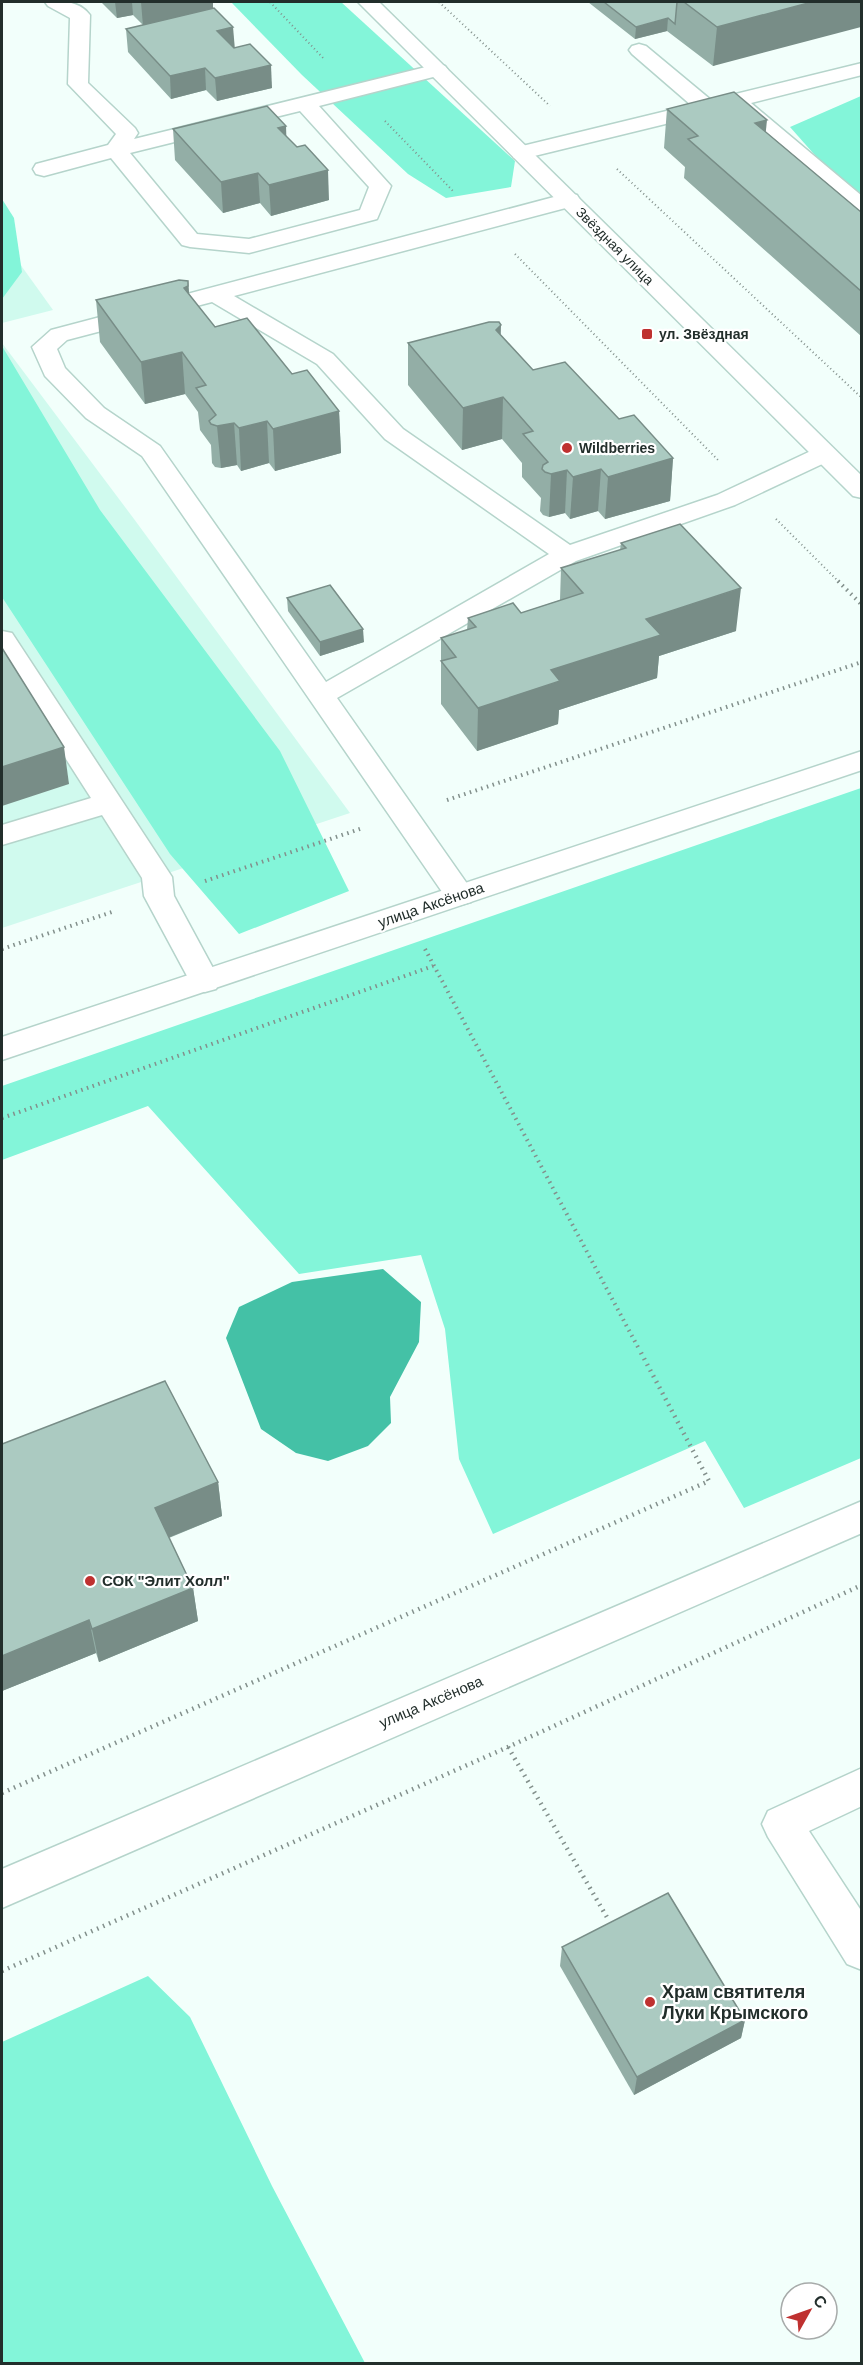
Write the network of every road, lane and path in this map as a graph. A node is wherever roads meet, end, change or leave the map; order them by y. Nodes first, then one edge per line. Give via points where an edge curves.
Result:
1 (55, 2) edge
2 (270, 2) edge
3 (368, 2) edge
4 (439, 2) edge
5 (639, 51) dead end
6 (861, 69) edge
7 (438, 70) junction
8 (355, 91) junction
9 (735, 100) junction
10 (305, 103) junction
11 (706, 107) junction
12 (584, 138) junction
13 (116, 150) junction
14 (522, 153) junction
15 (44, 169) dead end
16 (569, 200) junction
17 (861, 208) edge
18 (484, 222) junction
19 (215, 294) junction
20 (861, 398) edge
21 (824, 454) junction
22 (748, 490) junction
23 (861, 492) edge
24 (567, 555) junction
25 (861, 605) edge
26 (2, 639) edge
27 (321, 696) junction
28 (861, 760) edge
29 (106, 803) junction
30 (2, 835) edge
31 (460, 895) junction
32 (205, 981) junction
33 (2, 1049) edge
34 (2, 1118) edge
35 (861, 1516) edge
36 (861, 1585) edge
37 (508, 1746) junction
38 (861, 1786) edge
39 (2, 1793) edge
40 (2, 1889) edge
41 (608, 1919) dead end
42 (861, 1950) edge
43 (2, 1971) edge

1 - 13 street via 80,15 78,84 127,133
2 - 8 path
3 - 7 street, Звёздная улица
4 - 12 path
5 - 11 street
6 - 9 street
7 - 8 street
7 - 14 street, Звёздная улица
8 - 10 street
8 - 18 path
9 - 11 street
9 - 17 street
10 - 13 street
10 - 13 street via 380,186 369,214 249,246 190,240
11 - 12 street
12 - 14 street
12 - 20 path
13 - 15 street
14 - 16 street, Звёздная улица
16 - 18 street
16 - 21 street, Звёздная улица
18 - 19 street
18 - 22 path
19 - 24 street via 325,359 394,434
19 - 27 street via 59,335 44,347 54,371 95,413 151,451
21 - 22 street
21 - 23 street, Звёздная улица
22 - 24 street
22 - 25 path
24 - 27 street
26 - 29 street
27 - 31 street
28 - 31 street, улица Аксёнова
29 - 30 street
29 - 32 street via 157,877 159,896
31 - 32 street, улица Аксёнова
32 - 33 street, улица Аксёнова
34 - 39 path via 433,966 709,1481
35 - 40 street, улица Аксёнова
36 - 37 path
37 - 41 path
37 - 43 path
38 - 42 street via 782,1824

